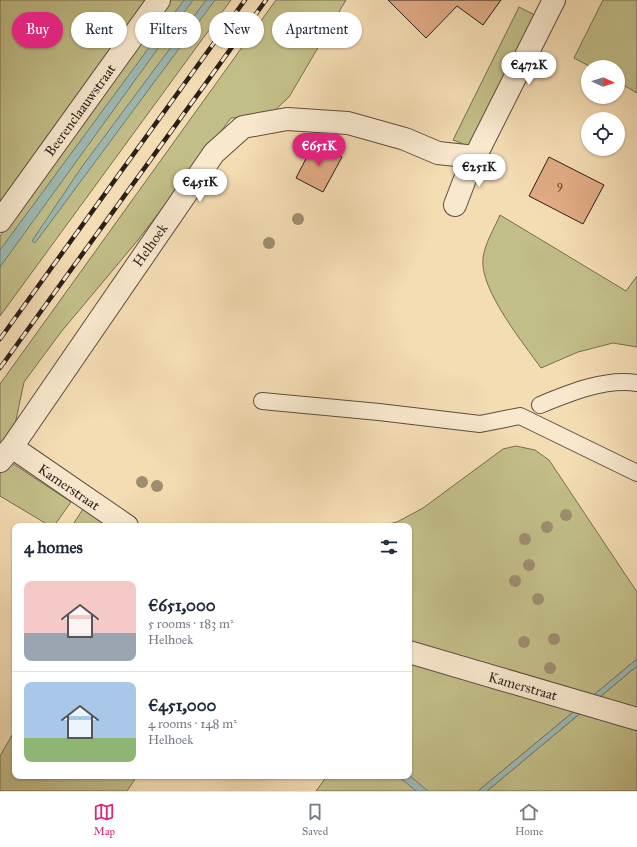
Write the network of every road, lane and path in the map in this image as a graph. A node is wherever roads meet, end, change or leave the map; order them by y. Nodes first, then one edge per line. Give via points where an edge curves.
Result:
1 (159, 0) edge
2 (554, 0) edge
3 (474, 157) junction
4 (455, 205) dead end
5 (0, 221) edge
6 (637, 383) edge
7 (262, 401) dead end
8 (540, 405) dead end
9 (6, 454) edge
10 (637, 473) edge
11 (122, 523) edge
12 (412, 653) edge
13 (637, 719) edge

1 - 5 street, Beerenclaauwstraat
2 - 3 street
3 - 4 street
3 - 9 street, Helhoek via 438,153 405,139 348,123 287,119 243,127 214,153
6 - 8 lane via 601,385
7 - 10 lane via 480,424 520,416
9 - 11 street, Kamerstraat
12 - 13 street, Kamerstraat

